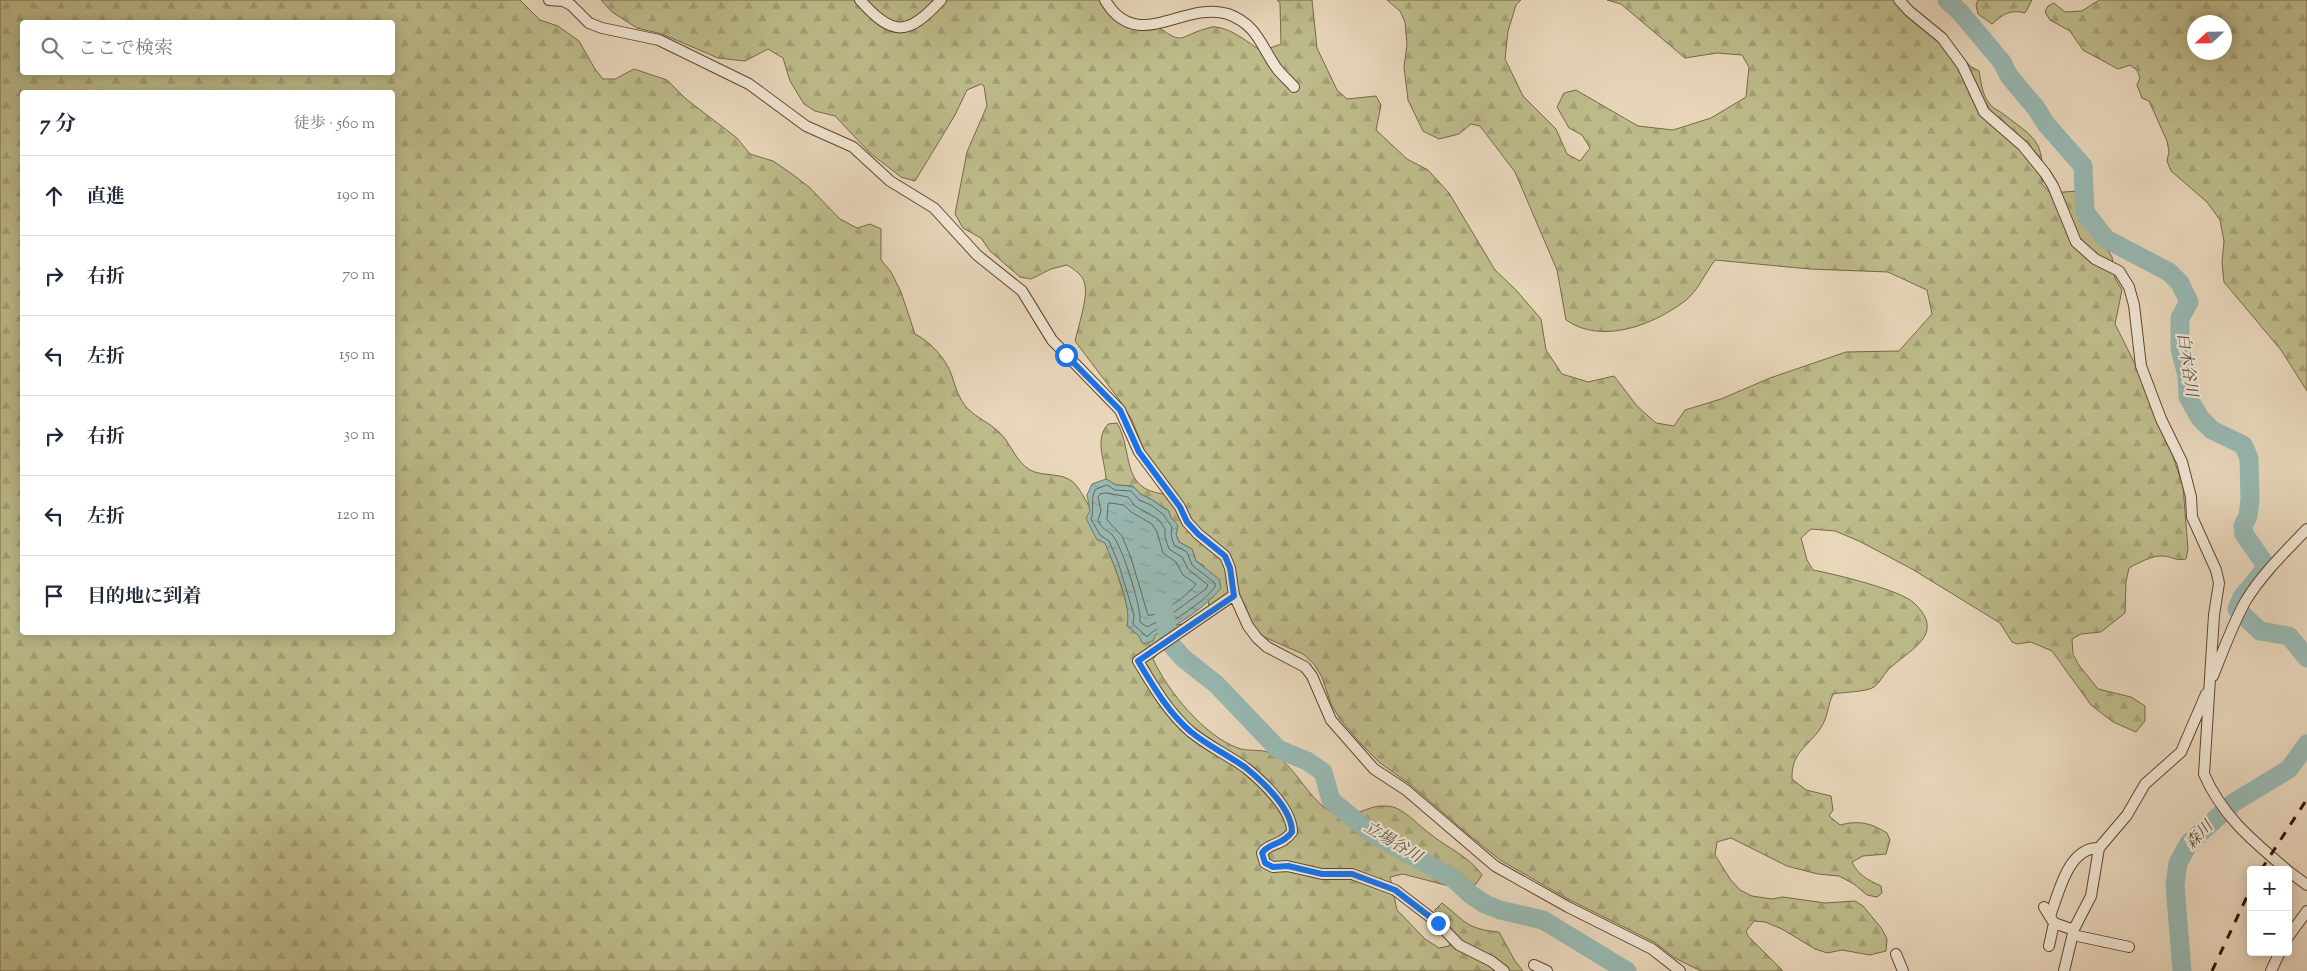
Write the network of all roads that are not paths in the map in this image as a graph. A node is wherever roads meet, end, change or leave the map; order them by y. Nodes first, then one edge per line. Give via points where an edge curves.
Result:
1 (549, 0) edge
2 (860, 0) edge
3 (941, 0) edge
4 (1105, 0) edge
5 (1899, 0) edge
6 (1294, 87) dead end
7 (2307, 529) edge
8 (1234, 596) junction
9 (2209, 687) junction
10 (2099, 848) junction
11 (2284, 866) edge
12 (2292, 873) edge
13 (2307, 885) edge
14 (2307, 911) edge
15 (2049, 915) junction
16 (2073, 932) junction
17 (2292, 932) edge
18 (2049, 946) dead end
19 (2129, 946) dead end
20 (1896, 954) dead end
21 (2278, 956) edge
22 (1534, 965) dead end
23 (1504, 971) edge
24 (1547, 971) edge
25 (1680, 971) edge
26 (1903, 971) edge
27 (2064, 971) edge
28 (2271, 971) edge

1 - 8 street via 572,5 589,23 659,40 749,84 806,126 853,147 890,181 934,208 977,256 1022,291 1052,340 1120,410 1139,452 1180,507 1187,522 1225,556
2 - 3 street via 886,25 907,28
4 - 6 street via 1116,15 1130,24 1142,25 1213,11 1228,14 1252,29
5 - 9 street via 1942,38 1962,65 1984,112 2023,146 2045,173 2054,186 2076,242 2094,259 2119,271 2129,287 2141,366 2182,462 2191,497 2192,518 2219,583
7 - 9 street via 2246,601
8 - 23 street via 1138,661 1165,703 1190,731 1245,768 1285,812 1292,832 1287,840 1265,848 1262,853 1265,863 1322,874 1352,874 1395,890 1438,923 1459,945
8 - 25 street via 1257,638 1267,647 1305,667 1331,720 1374,769 1406,790 1495,866 1652,949
9 - 10 street via 2181,752 2145,784 2127,815
9 - 11 street via 2204,774 2244,834
10 - 15 street via 2092,848 2071,864
10 - 16 street via 2092,896
12 - 13 street
14 - 17 street
15 - 16 street
15 - 18 street
16 - 19 street
16 - 27 street
20 - 26 street
21 - 28 street
22 - 24 street

